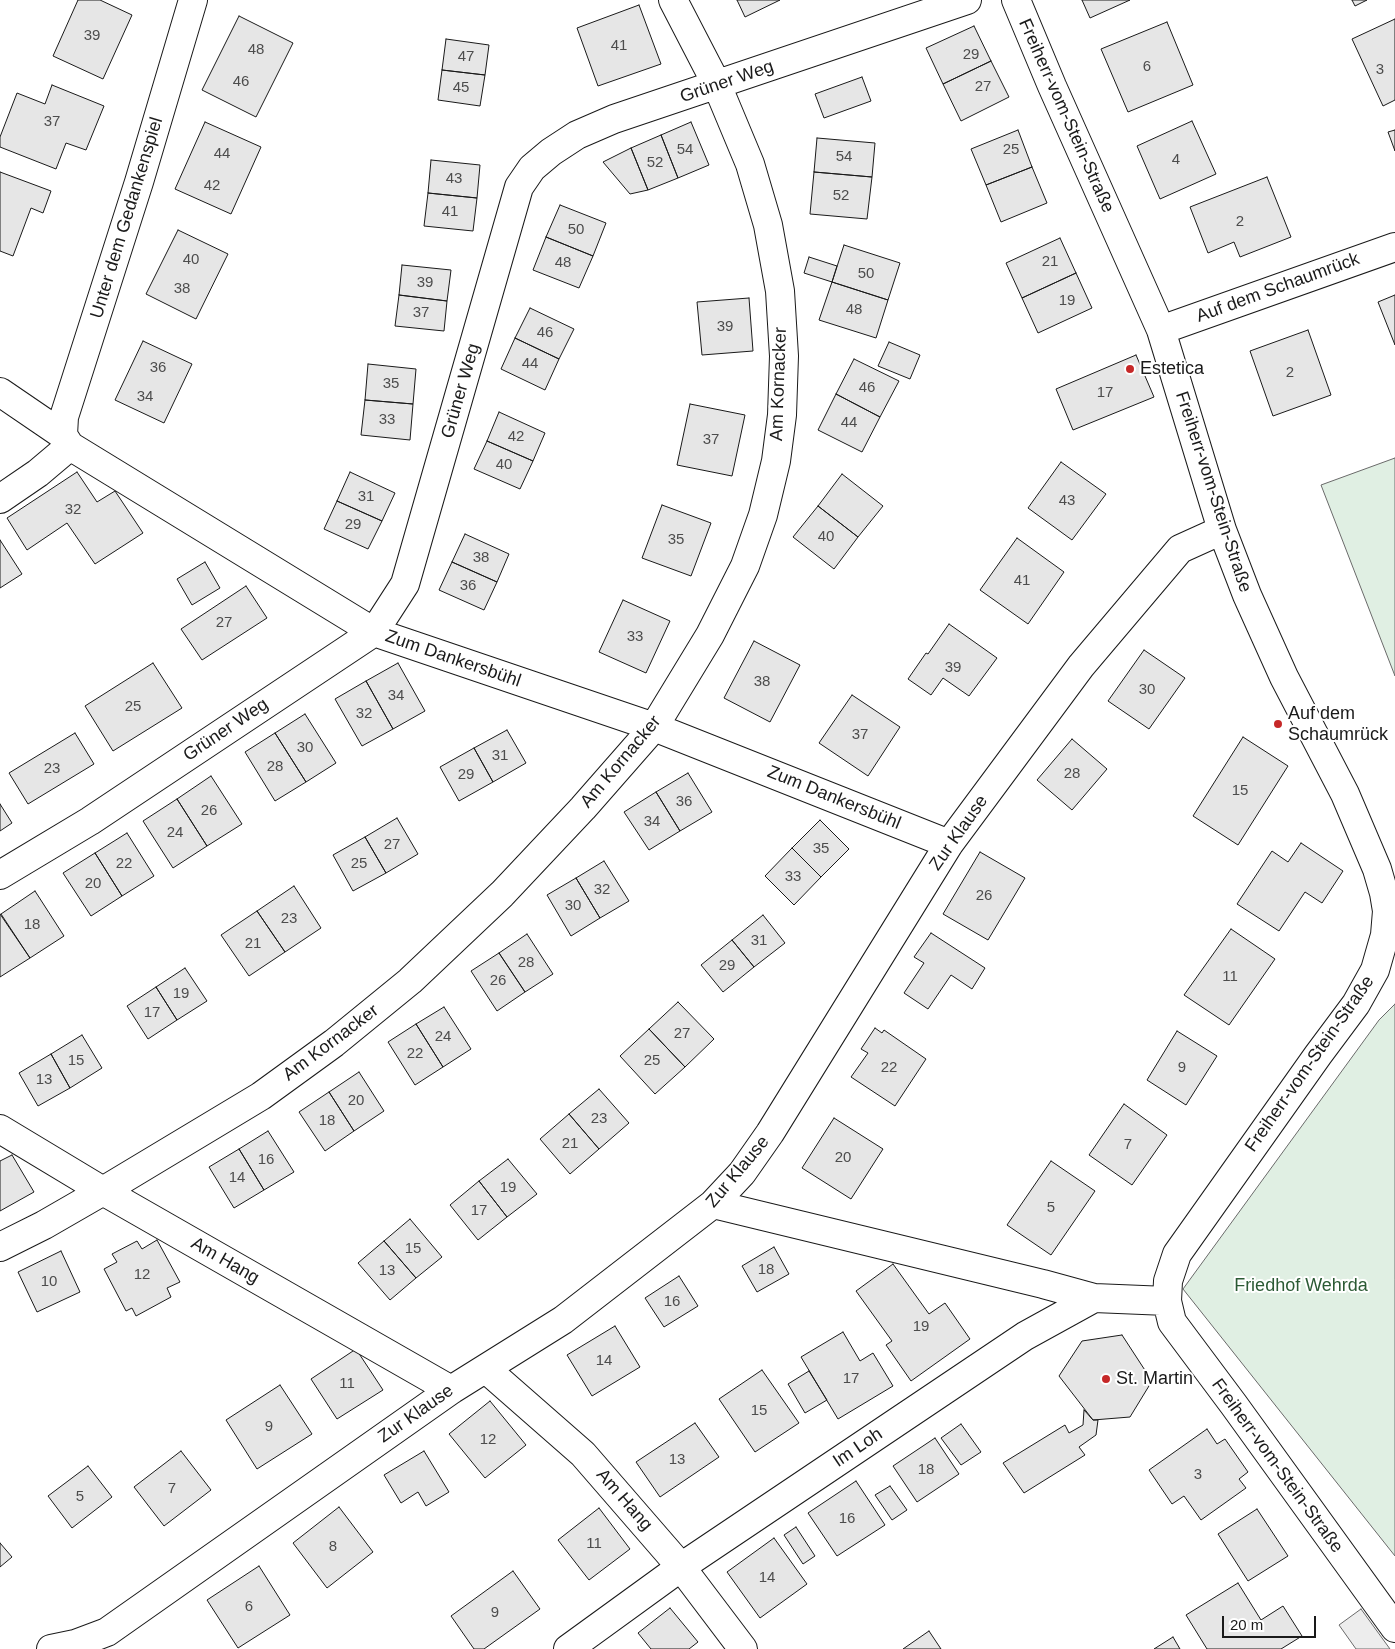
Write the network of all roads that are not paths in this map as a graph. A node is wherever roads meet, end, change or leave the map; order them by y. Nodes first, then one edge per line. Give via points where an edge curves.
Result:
1 (194, 0) edge
2 (673, 0) edge
3 (967, 0) edge
4 (1016, 0) edge
5 (717, 85) junction
6 (1395, 247) edge
7 (1161, 330) junction
8 (0, 392) edge
9 (66, 441) junction
10 (0, 499) edge
11 (1222, 530) junction
12 (374, 632) junction
13 (654, 727) junction
14 (949, 844) junction
15 (0, 875) edge
16 (0, 1130) edge
17 (103, 1191) junction
18 (713, 1204) junction
19 (0, 1247) edge
20 (1094, 1298) junction
21 (1167, 1301) junction
22 (486, 1368) junction
23 (451, 1390) junction
24 (681, 1567) junction
25 (1395, 1628) edge
26 (51, 1649) edge
27 (568, 1649) edge
28 (743, 1649) edge

1 - 9 street, Unter dem Gedankenspiel via 64,417
2 - 5 street, Am Kornacker
3 - 5 street, Grüner Weg
4 - 7 street, Freiherr-vom-Stein-Straße
5 - 12 street, Grüner Weg via 614,119 578,135 532,168 519,187 404,584
5 - 13 street, Am Kornacker via 750,164 768,225 780,291 784,356 782,415 776,461 763,515 745,566 710,634
6 - 7 street, Auf dem Schaumrück
7 - 11 street, Freiherr-vom-Stein-Straße
8 - 9 street, Zum Dankersbühl
9 - 10 street via 38,473
9 - 12 street, Zum Dankersbühl
11 - 14 street, Zur Klause via 1180,548 1081,666
11 - 21 street, Freiherr-vom-Stein-Straße via 1272,652 1338,780 1377,869 1387,911 1386,927 1375,970 1356,1004 1177,1254 1168,1281
12 - 13 street, Zum Dankersbühl
12 - 15 street, Grüner Weg via 90,821
13 - 14 street, Zum Dankersbühl
13 - 17 street, Am Kornacker via 502,894 410,981 334,1043 261,1096
14 - 18 street, Zur Klause via 770,1133 742,1173
16 - 17 street, Am Hang
17 - 19 street, Am Kornacker
17 - 23 street, Am Hang
18 - 20 street
18 - 22 street, Zur Klause via 563,1320
20 - 21 street
20 - 24 street, Im Loh via 1025,1336
21 - 25 street, Freiherr-vom-Stein-Straße via 1172,1322
22 - 23 street, Zur Klause
22 - 24 street, Am Hang via 583,1454
23 - 26 street, Zur Klause via 107,1632
24 - 27 street, Im Loh
24 - 28 street, Am Hang

